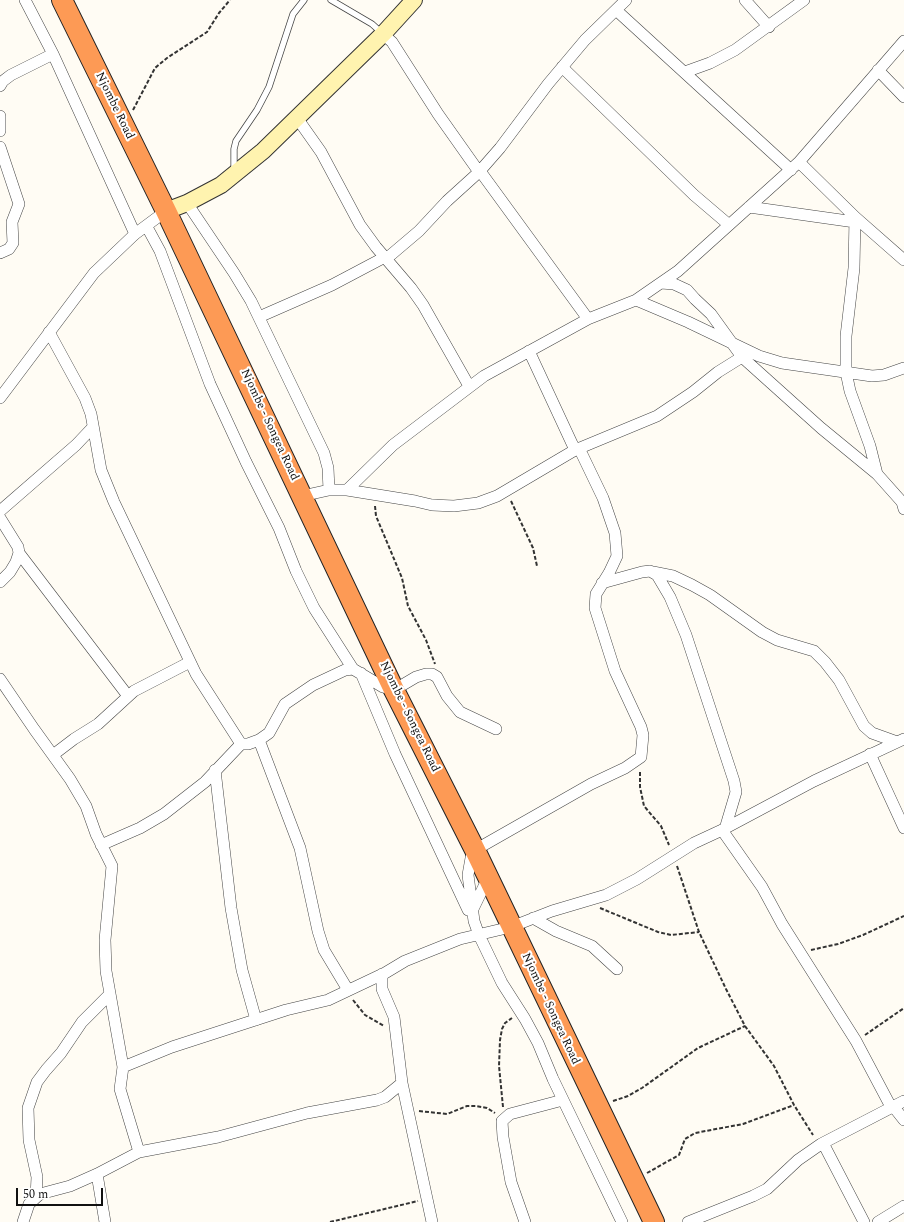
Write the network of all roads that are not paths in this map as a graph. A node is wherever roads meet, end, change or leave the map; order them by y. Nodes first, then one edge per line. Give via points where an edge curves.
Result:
1 (25, 0) edge
2 (62, 0) edge
3 (304, 0) edge
4 (331, 0) edge
5 (414, 0) edge
6 (626, 0) edge
7 (745, 0) edge
8 (804, 0) edge
9 (616, 10) junction
10 (769, 27) junction
11 (383, 34) junction
12 (904, 41) edge
13 (53, 54) junction
14 (562, 67) junction
15 (878, 70) junction
16 (685, 72) junction
17 (0, 86) edge
18 (904, 97) edge
19 (0, 116) edge
20 (297, 118) junction
21 (0, 131) edge
22 (0, 147) edge
23 (795, 166) junction
24 (480, 172) junction
25 (234, 174) junction
26 (187, 203) junction
27 (749, 207) junction
28 (166, 211) junction
29 (855, 219) junction
30 (728, 224) junction
31 (147, 227) junction
32 (136, 234) junction
33 (0, 253) edge
34 (386, 258) junction
35 (904, 260) edge
36 (661, 283) junction
37 (636, 300) junction
38 (258, 317) junction
39 (588, 319) junction
40 (50, 332) junction
41 (734, 345) junction
42 (529, 351) junction
43 (742, 357) junction
44 (904, 368) edge
45 (846, 372) junction
46 (469, 386) junction
47 (0, 398) edge
48 (94, 427) junction
49 (577, 449) junction
50 (877, 474) junction
51 (329, 490) junction
52 (347, 490) junction
53 (302, 496) junction
54 (904, 508) edge
55 (0, 511) edge
56 (0, 518) edge
57 (19, 553) junction
58 (650, 571) junction
59 (0, 582) edge
60 (602, 583) junction
61 (190, 662) junction
62 (357, 671) junction
63 (0, 679) edge
64 (394, 690) junction
65 (128, 696) junction
66 (496, 729) dead end
67 (259, 740) junction
68 (901, 740) edge
69 (241, 744) junction
70 (870, 754) junction
71 (53, 755) junction
72 (215, 770) junction
73 (904, 828) edge
74 (723, 829) junction
75 (101, 845) junction
76 (475, 850) junction
77 (488, 878) junction
78 (473, 916) junction
79 (533, 918) junction
80 (512, 927) junction
81 (479, 935) junction
82 (617, 969) dead end
83 (382, 974) junction
84 (348, 990) junction
85 (110, 994) junction
86 (256, 1020) junction
87 (123, 1067) junction
88 (402, 1083) junction
89 (563, 1100) junction
90 (904, 1101) edge
91 (892, 1107) junction
92 (904, 1120) edge
93 (822, 1143) junction
94 (139, 1152) junction
95 (97, 1174) junction
96 (36, 1197) junction
97 (904, 1206) edge
98 (23, 1222) edge
99 (105, 1222) edge
100 (432, 1222) edge
101 (525, 1222) edge
102 (622, 1222) edge
103 (654, 1222) edge
104 (688, 1222) edge
105 (864, 1222) edge
106 (878, 1222) edge

1 - 13 street
2 - 28 highway, Njombe Road
3 - 25 lane via 293,14 269,87 236,141
4 - 11 lane via 372,24
5 - 11 street
6 - 9 street
7 - 10 street
8 - 10 street
9 - 14 street
9 - 16 street
10 - 16 street via 735,50
11 - 20 street
11 - 24 street via 392,42 438,114
12 - 15 street
13 - 17 street via 11,75
13 - 32 street
14 - 24 street
14 - 30 street via 694,195
15 - 18 street
15 - 23 street
16 - 23 street via 713,100
19 - 21 street
20 - 25 street
20 - 34 street via 321,152 360,225
22 - 33 street via 19,204 12,222 13,243 9,249
23 - 27 street
23 - 29 street
24 - 34 street via 447,201 419,231
24 - 39 street
25 - 26 street via 220,185
26 - 28 street
26 - 38 street via 243,287
27 - 29 street
27 - 30 street
28 - 31 street
28 - 53 highway, Njombe - Songea Road
29 - 35 street
29 - 45 street via 854,268 846,336
30 - 36 street via 678,271
31 - 32 street
31 - 62 street via 160,251 210,384 279,528 296,571 314,608
32 - 40 street via 94,273
34 - 38 street
34 - 46 street via 423,305
36 - 37 street
36 - 41 street via 674,284 686,290 711,314
37 - 39 street
37 - 41 street
38 - 51 street via 324,453
39 - 42 street
40 - 47 street
40 - 48 street via 85,398
41 - 43 street
41 - 45 street via 782,363
42 - 46 street via 495,368
42 - 49 street
43 - 49 street via 657,416
43 - 50 street
44 - 45 street via 872,376
45 - 50 street
46 - 52 street via 393,445
48 - 55 street
48 - 61 street via 101,470
49 - 52 street via 506,491 478,503 432,505
49 - 60 street via 603,498 615,533 617,556
50 - 54 street via 902,502
51 - 52 street
51 - 53 street
53 - 64 highway, Njombe - Songea Road
56 - 57 street
57 - 59 street via 16,562
57 - 65 street
58 - 60 street
58 - 68 street via 673,576 692,585 778,640 814,651 839,680 864,726 872,733
58 - 74 street via 661,580 686,634 732,771 736,792
60 - 76 street via 596,594 595,608 615,671 641,727 641,757
61 - 65 street
61 - 69 street
62 - 64 street
62 - 67 street via 345,670 314,684 285,704 268,732
62 - 78 street
63 - 71 street
64 - 66 street via 426,674 432,674 437,677 446,696 460,712
64 - 76 highway, Njombe - Songea Road
65 - 71 street via 98,724 74,738
67 - 69 street
67 - 84 street via 300,848 324,950
68 - 70 street
69 - 72 street
70 - 73 street
70 - 74 street
71 - 75 street via 86,806
72 - 75 street via 205,782 164,814
72 - 86 street via 231,908 242,970
74 - 79 street via 673,855 621,888
74 - 91 street via 747,863 799,952 856,1041
75 - 85 street via 112,866 105,940
76 - 77 highway, Njombe - Songea Road
76 - 78 street via 468,875
77 - 78 street
77 - 80 highway, Njombe - Songea Road
78 - 81 street
79 - 80 street
79 - 82 street via 592,946
80 - 81 street
80 - 103 highway, Njombe - Songea Road
81 - 83 street via 460,939 405,961
81 - 89 street via 502,984 538,1043
83 - 84 street
83 - 88 street via 382,989 394,1017
84 - 86 street via 328,1000
85 - 87 street
85 - 96 street via 82,1022 37,1082 28,1108 30,1145 37,1178
86 - 87 street via 172,1047
87 - 94 street via 120,1089
88 - 94 street via 378,1100 307,1113 218,1137
88 - 100 street
89 - 101 street via 504,1115 502,1121 511,1182
89 - 102 street
90 - 91 street
91 - 92 street
91 - 93 street
93 - 104 street via 798,1160 767,1189
93 - 105 street
94 - 95 street
95 - 96 street
95 - 99 street
96 - 98 street via 29,1204
97 - 106 street

